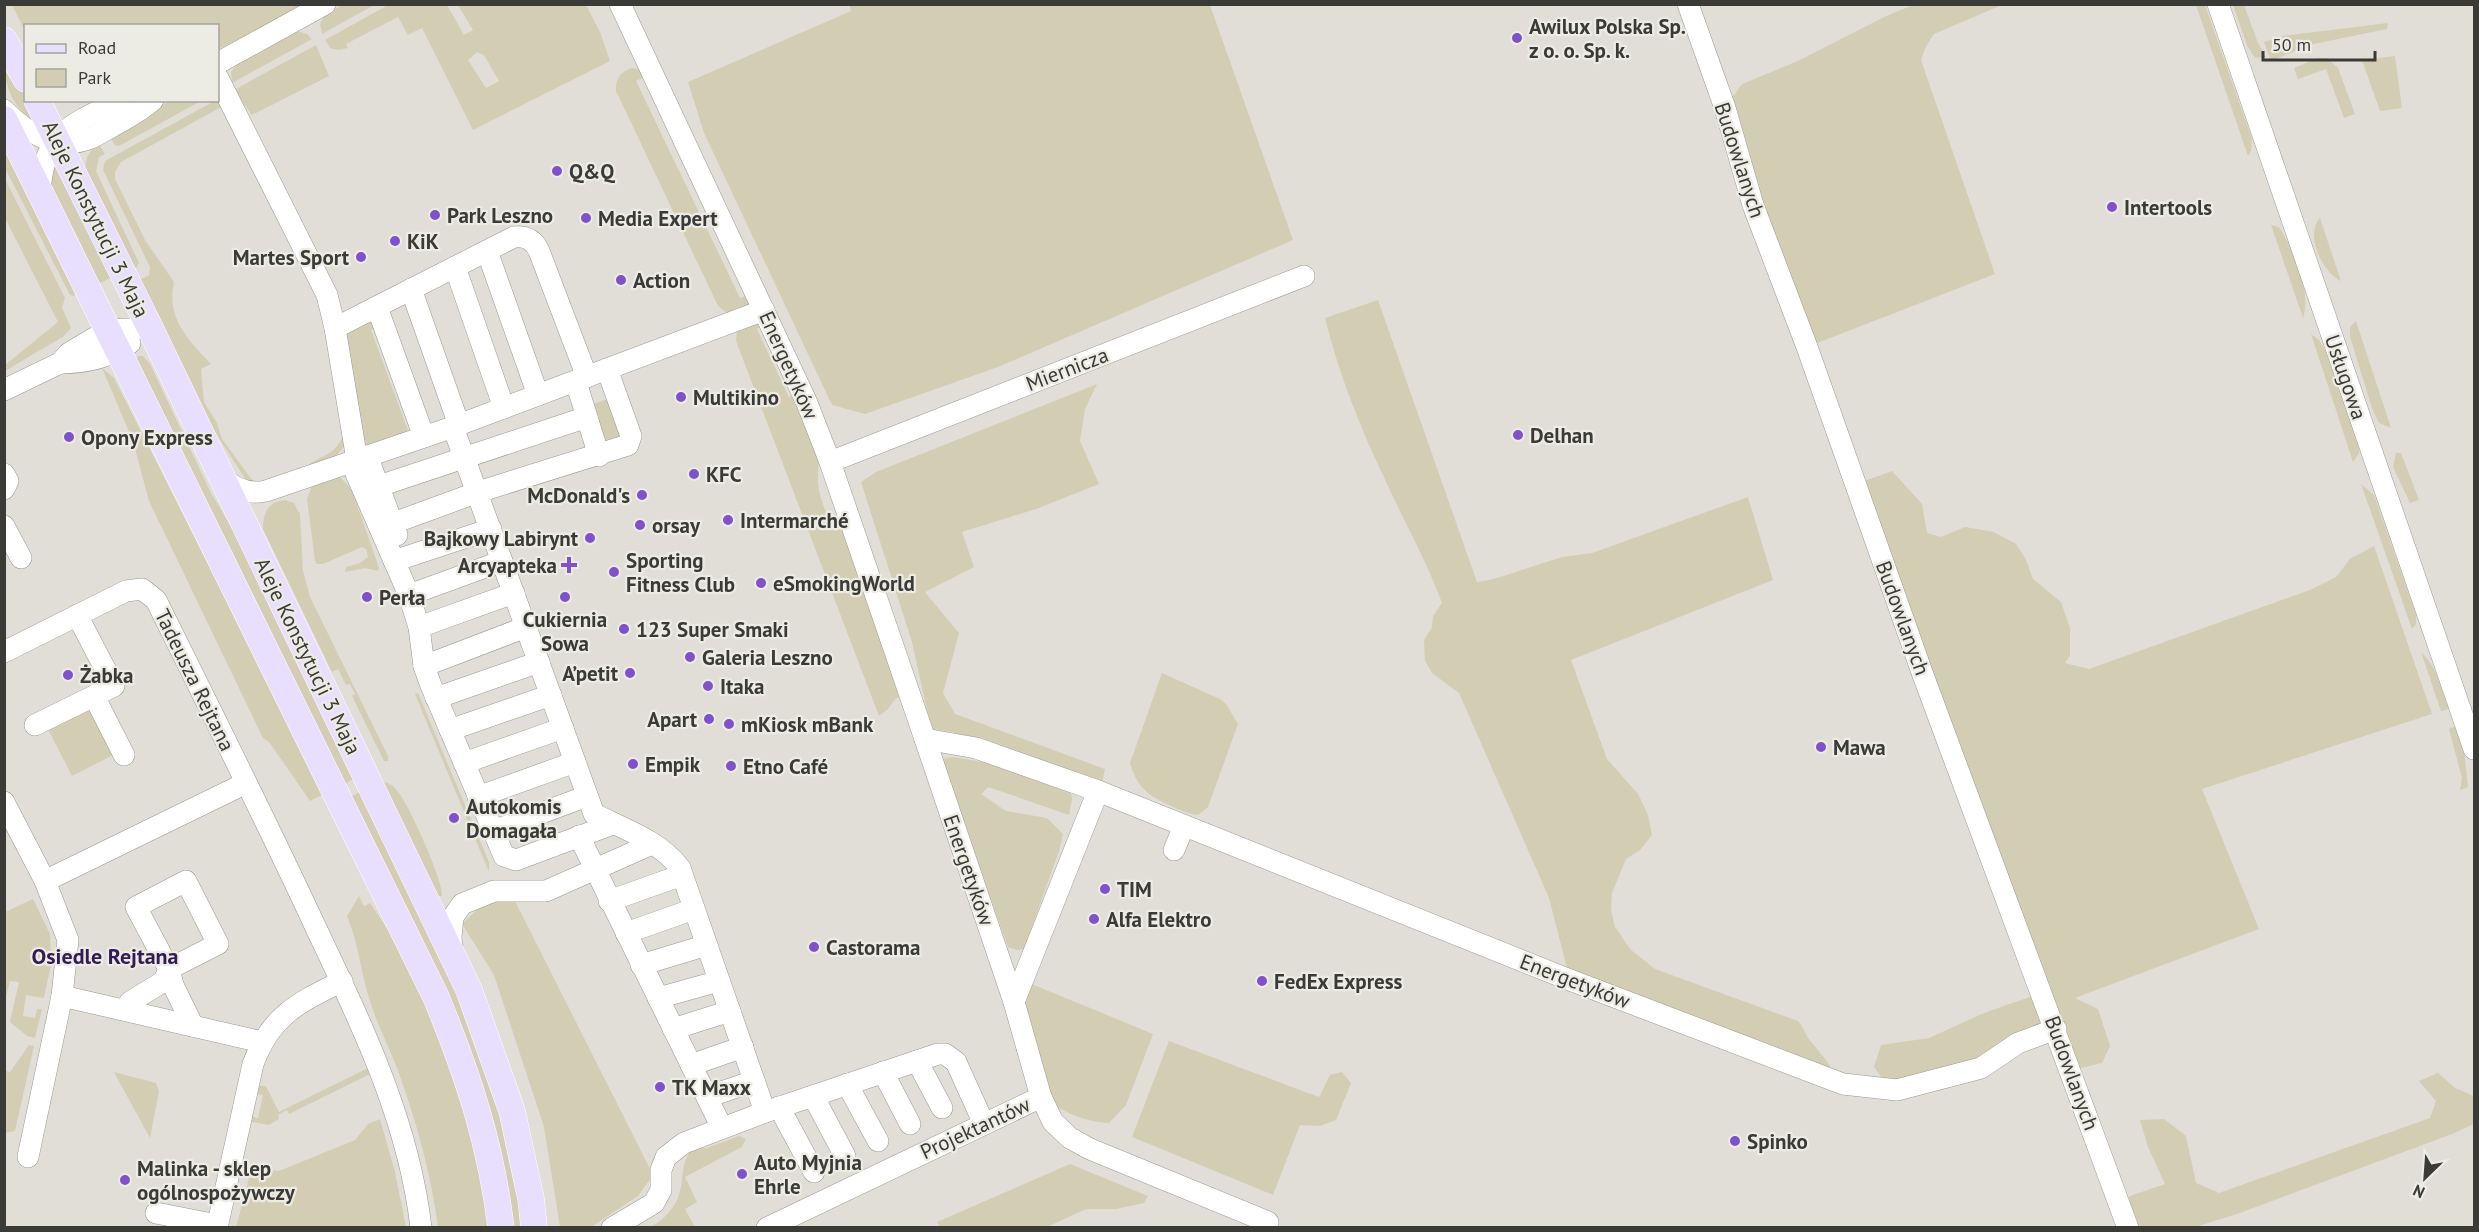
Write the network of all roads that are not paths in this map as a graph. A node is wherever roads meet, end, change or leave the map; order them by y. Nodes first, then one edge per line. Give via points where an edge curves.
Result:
1 (325, 4) edge
2 (620, 4) edge
3 (1688, 4) edge
4 (2218, 4) edge
5 (4, 40) edge
6 (219, 62) edge
7 (24, 75) edge
8 (219, 80) edge
9 (38, 102) edge
10 (117, 102) edge
11 (151, 102) edge
12 (4, 110) edge
13 (4, 119) edge
14 (79, 119) junction
15 (90, 139) junction
16 (58, 141) junction
17 (78, 184) junction
18 (40, 194) junction
19 (487, 251) junction
20 (455, 267) junction
21 (1304, 276) dead end
22 (411, 289) junction
23 (377, 307) junction
24 (764, 309) junction
25 (150, 328) junction
26 (335, 328) junction
27 (113, 341) junction
28 (607, 369) junction
29 (581, 379) junction
30 (4, 390) edge
31 (538, 395) junction
32 (504, 408) junction
33 (587, 417) junction
34 (456, 426) junction
35 (424, 437) junction
36 (599, 456) junction
37 (358, 459) junction
38 (465, 459) junction
39 (830, 462) junction
40 (4, 474) edge
41 (221, 476) junction
42 (4, 489) edge
43 (371, 489) junction
44 (266, 491) junction
45 (478, 492) junction
46 (4, 526) edge
47 (386, 526) junction
48 (491, 529) junction
49 (253, 543) junction
50 (21, 558) dead end
51 (400, 560) junction
52 (502, 561) junction
53 (514, 593) junction
54 (409, 595) junction
55 (77, 615) junction
56 (419, 627) junction
57 (526, 627) junction
58 (4, 652) edge
59 (539, 662) junction
60 (424, 666) junction
61 (551, 695) junction
62 (94, 696) junction
63 (436, 698) junction
64 (35, 725) dead end
65 (563, 728) junction
66 (450, 730) junction
67 (925, 739) junction
68 (2475, 748) edge
69 (124, 755) dead end
70 (575, 762) junction
71 (464, 763) junction
72 (246, 783) junction
73 (1098, 791) junction
74 (478, 796) junction
75 (587, 796) junction
76 (4, 802) edge
77 (613, 824) junction
78 (1184, 826) junction
79 (493, 831) junction
80 (579, 836) junction
81 (652, 844) junction
82 (1174, 850) dead end
83 (594, 868) junction
84 (682, 875) junction
85 (45, 881) junction
86 (609, 901) junction
87 (694, 909) junction
88 (626, 933) junction
89 (707, 945) junction
90 (452, 952) junction
91 (641, 965) junction
92 (342, 981) junction
93 (719, 981) junction
94 (62, 996) junction
95 (658, 998) junction
96 (1014, 1002) junction
97 (130, 1011) junction
98 (730, 1011) junction
99 (193, 1026) junction
100 (674, 1029) junction
101 (2056, 1029) junction
102 (262, 1042) junction
103 (743, 1047) junction
104 (917, 1061) junction
105 (691, 1065) junction
106 (883, 1072) junction
107 (754, 1081) junction
108 (847, 1084) junction
109 (813, 1096) junction
110 (707, 1097) junction
111 (1041, 1097) junction
112 (942, 1108) dead end
113 (772, 1109) junction
114 (910, 1124) dead end
115 (984, 1124) junction
116 (722, 1128) junction
117 (878, 1142) dead end
118 (845, 1156) dead end
119 (28, 1157) dead end
120 (814, 1172) dead end
121 (156, 1213) dead end
122 (1268, 1222) dead end
123 (217, 1226) edge
124 (615, 1226) edge
125 (421, 1227) edge
126 (501, 1227) edge
127 (534, 1227) edge
128 (767, 1227) edge
129 (2128, 1227) edge

1 - 6 street
2 - 24 street, Energetyków
3 - 101 street, Budowlanych via 1725,108 1753,205
4 - 68 street, Usługowa
5 - 7 main road
8 - 26 street via 323,284
9 - 14 street via 56,115
9 - 16 main road, Aleje Konstytucji 3 Maja
10 - 14 street
11 - 15 street
12 - 16 street via 28,131
13 - 18 main road, Aleje Konstytucji 3 Maja
14 - 16 street
15 - 16 street via 76,143
15 - 17 street via 77,158
16 - 17 main road, Aleje Konstytucji 3 Maja
16 - 18 street via 46,158
17 - 25 main road, Aleje Konstytucji 3 Maja
18 - 27 main road, Aleje Konstytucji 3 Maja
19 - 20 street
19 - 29 street via 513,237 526,238 536,245
19 - 31 street
20 - 22 street
20 - 32 street
21 - 39 street, Miernicza
22 - 23 street
22 - 34 street
23 - 26 street
23 - 35 street
24 - 28 street
24 - 39 street, Energetyków
25 - 27 street
25 - 41 main road, Aleje Konstytucji 3 Maja
26 - 37 street
27 - 30 street via 79,363 60,363
27 - 126 main road, Aleje Konstytucji 3 Maja via 436,997 480,1116
28 - 29 street
28 - 36 street via 631,440 625,447
29 - 31 street
29 - 33 street
31 - 32 street
32 - 34 street
33 - 36 street
33 - 38 street
34 - 35 street
34 - 38 street
35 - 37 street
36 - 45 street
37 - 43 street
37 - 44 street
38 - 43 street
38 - 45 street
39 - 67 street, Energetyków
40 - 42 street via 8,481
41 - 44 street via 242,490
41 - 49 main road, Aleje Konstytucji 3 Maja
43 - 47 street
44 - 49 street via 252,512
45 - 47 street
45 - 48 street
46 - 50 street
47 - 51 street
48 - 51 street
48 - 52 street
49 - 90 main road, Aleje Konstytucji 3 Maja
51 - 54 street
52 - 53 street
52 - 54 street
53 - 56 street
53 - 57 street
54 - 56 street
55 - 58 street, Tadeusza Rejtana
55 - 62 street via 114,686
55 - 72 street, Tadeusza Rejtana via 135,589 142,589 156,600
56 - 60 street
57 - 59 street
57 - 60 street
59 - 61 street
59 - 63 street
60 - 63 street
61 - 65 street
61 - 66 street
62 - 64 street
62 - 69 street
63 - 66 street
65 - 70 street
65 - 71 street
66 - 71 street
67 - 73 street, Energetyków via 976,748
67 - 96 street, Energetyków
70 - 74 street
70 - 75 street
71 - 74 street
72 - 85 street
72 - 92 street, Tadeusza Rejtana
73 - 78 street, Energetyków
73 - 96 street via 1089,837
74 - 79 street
75 - 77 street via 594,814
75 - 79 street
76 - 85 street
77 - 80 street
77 - 81 street
78 - 82 street
78 - 101 street, Energetyków via 1843,1084 1897,1090 1981,1068 2018,1043
79 - 80 street via 504,856 512,860
80 - 83 street
81 - 83 street
81 - 84 street via 670,855
83 - 86 street
83 - 90 street via 546,891 494,891 462,904 453,917
84 - 86 street
84 - 87 street
85 - 94 street via 68,940
86 - 88 street
87 - 88 street
87 - 89 street
88 - 91 street
89 - 91 street
89 - 93 street
90 - 127 main road, Aleje Konstytucji 3 Maja via 512,1111
91 - 95 street
92 - 102 street via 286,1013
92 - 125 street, Tadeusza Rejtana via 371,1046 404,1143
93 - 95 street
93 - 98 street
94 - 97 street
94 - 119 street
95 - 100 street
96 - 111 street, Energetyków
97 - 99 street
97 - 99 street via 130,1002 164,981 169,969
98 - 100 street
98 - 103 street
99 - 102 street
100 - 105 street
101 - 129 street, Budowlanych
102 - 123 street via 253,1064
103 - 105 street
103 - 107 street
104 - 106 street
104 - 112 street
104 - 115 street via 938,1054 955,1060
105 - 110 street
106 - 108 street
106 - 114 street
107 - 110 street
107 - 113 street
108 - 109 street
108 - 117 street
109 - 113 street
109 - 118 street
110 - 116 street
111 - 115 street, Projektantów
111 - 122 street, Projektantów via 1053,1122 1070,1138
113 - 116 street
113 - 120 street
115 - 128 street, Projektantów
116 - 124 street via 672,1150 663,1163 658,1197
121 - 123 street

